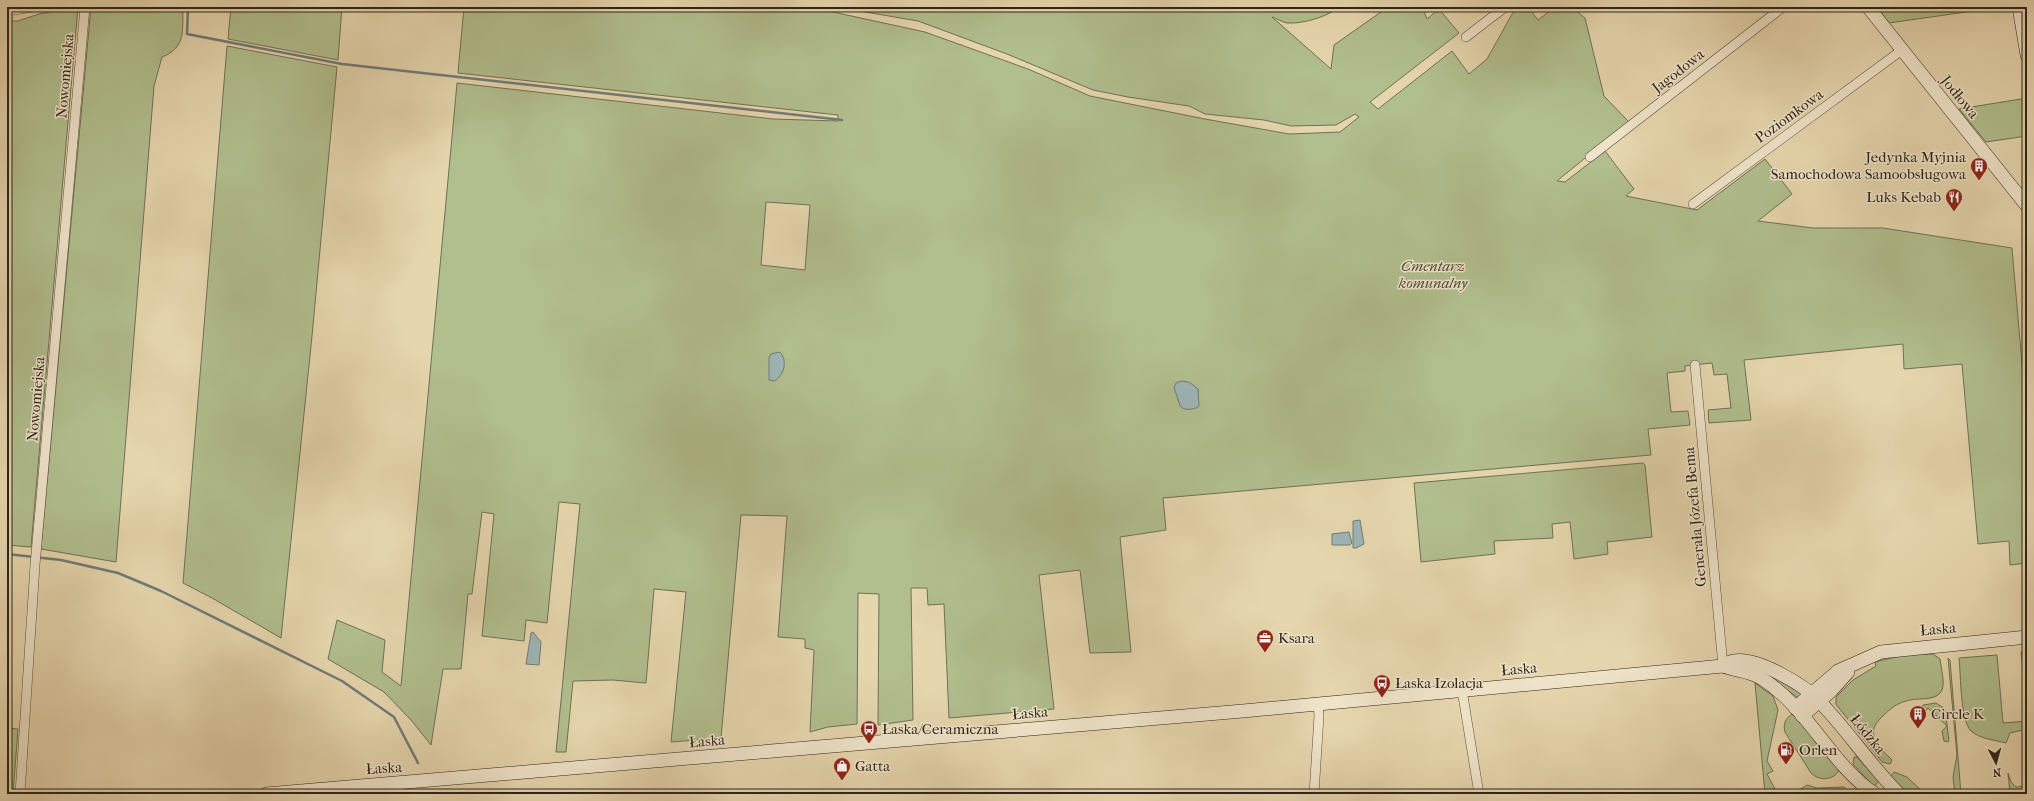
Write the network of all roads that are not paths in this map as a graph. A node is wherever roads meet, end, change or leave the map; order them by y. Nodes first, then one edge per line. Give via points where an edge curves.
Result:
1 (34, 7) edge
2 (85, 7) edge
3 (1505, 7) edge
4 (1783, 7) edge
5 (1868, 7) edge
6 (2019, 7) edge
7 (7, 11) edge
8 (1466, 37) dead end
9 (1902, 50) junction
10 (2027, 55) edge
11 (1590, 157) dead end
12 (1693, 204) dead end
13 (2027, 206) edge
14 (1695, 365) dead end
15 (2027, 637) edge
16 (1723, 666) junction
17 (1462, 690) junction
18 (1816, 698) junction
19 (1318, 704) junction
20 (1799, 712) junction
21 (20, 794) edge
22 (266, 794) edge
23 (1314, 794) edge
24 (1479, 794) edge
25 (1875, 794) edge
26 (1899, 794) edge

1 - 7 street
2 - 21 street, Nowomiejska via 36,552
3 - 8 street
4 - 11 street, Jagodowa
5 - 9 main road, Jodłowa
6 - 10 main road
9 - 12 street, Poziomkowa
9 - 13 main road, Jodłowa
14 - 16 street, Generała Józefa Bema
15 - 18 main road, Łaska via 1893,650 1871,655 1855,663
16 - 17 main road, Łaska
16 - 18 main road, Łaska via 1734,661 1756,664 1784,676
16 - 20 main road, Łaska via 1761,678
17 - 19 main road, Łaska
17 - 24 street
18 - 20 main road, Łaska
18 - 26 main road, Łódzka via 1873,767
19 - 22 main road, Łaska
19 - 23 street
20 - 25 main road via 1852,774

